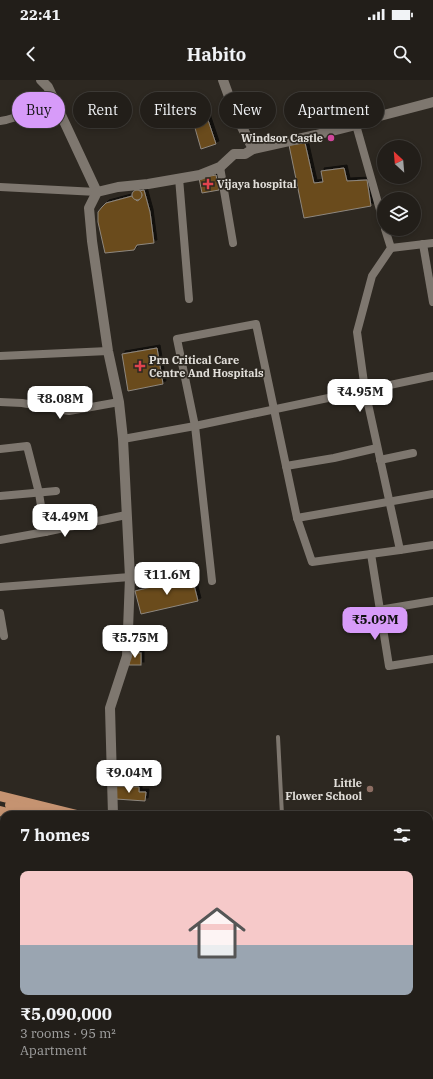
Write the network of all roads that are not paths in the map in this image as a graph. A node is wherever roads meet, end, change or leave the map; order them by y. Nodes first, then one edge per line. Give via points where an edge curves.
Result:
1 (41, 80) edge
2 (223, 80) edge
3 (50, 92) edge
4 (433, 102) edge
5 (384, 115) edge
6 (12, 118) edge
7 (0, 121) edge
8 (65, 122) edge
9 (345, 128) edge
10 (357, 128) edge
11 (253, 149) junction
12 (220, 167) junction
13 (179, 178) junction
14 (0, 187) edge
15 (97, 192) junction
16 (377, 199) edge
17 (387, 236) edge
18 (233, 243) dead end
19 (433, 243) edge
20 (423, 244) junction
21 (391, 248) junction
22 (189, 299) dead end
23 (433, 302) edge
24 (108, 351) junction
25 (0, 356) edge
26 (433, 376) edge
27 (365, 390) junction
28 (0, 402) edge
29 (119, 402) junction
30 (274, 410) junction
31 (195, 426) junction
32 (123, 439) junction
33 (377, 448) junction
34 (0, 449) edge
35 (413, 453) dead end
36 (380, 460) junction
37 (286, 466) junction
38 (56, 491) dead end
39 (39, 493) junction
40 (433, 494) edge
41 (0, 496) edge
42 (390, 501) junction
43 (126, 515) junction
44 (297, 518) junction
45 (45, 532) junction
46 (0, 540) edge
47 (433, 545) edge
48 (400, 550) junction
49 (371, 554) junction
50 (130, 577) junction
51 (212, 581) dead end
52 (0, 587) edge
53 (433, 601) edge
54 (379, 610) junction
55 (0, 613) edge
56 (4, 636) dead end
57 (433, 659) edge
58 (278, 737) dead end
59 (0, 796) edge
60 (0, 803) edge
61 (32, 811) edge
62 (61, 811) edge
63 (113, 811) edge
64 (282, 811) edge

1 - 3 street
2 - 11 street via 235,113
4 - 5 street
6 - 7 street
8 - 15 street
9 - 11 street
10 - 16 street
11 - 12 street via 245,154 234,154
12 - 13 street via 200,175
12 - 18 street
13 - 15 street
13 - 22 street
14 - 15 street
15 - 24 street via 89,208
17 - 21 street
19 - 20 street
20 - 21 street
20 - 23 street
21 - 27 street via 372,276 357,332
24 - 25 street
24 - 29 street
26 - 27 street
27 - 30 street
27 - 33 street
28 - 29 street via 22,402 69,411
29 - 32 street
30 - 31 street
30 - 31 street via 256,324 177,339
30 - 37 street
31 - 32 street
31 - 51 street
32 - 43 street
33 - 36 street
33 - 37 street
34 - 39 street via 27,446
35 - 36 street
36 - 42 street
37 - 44 street
38 - 39 street
39 - 41 street
39 - 45 street
40 - 42 street
42 - 44 street
42 - 48 street
43 - 45 street
43 - 50 street
44 - 49 street via 312,562
45 - 46 street
47 - 48 street
48 - 49 street
49 - 54 street
50 - 52 street
50 - 63 street via 127,656 110,708
53 - 54 street
54 - 57 street via 389,666
55 - 56 street
58 - 64 lane
59 - 62 main road
60 - 61 main road

